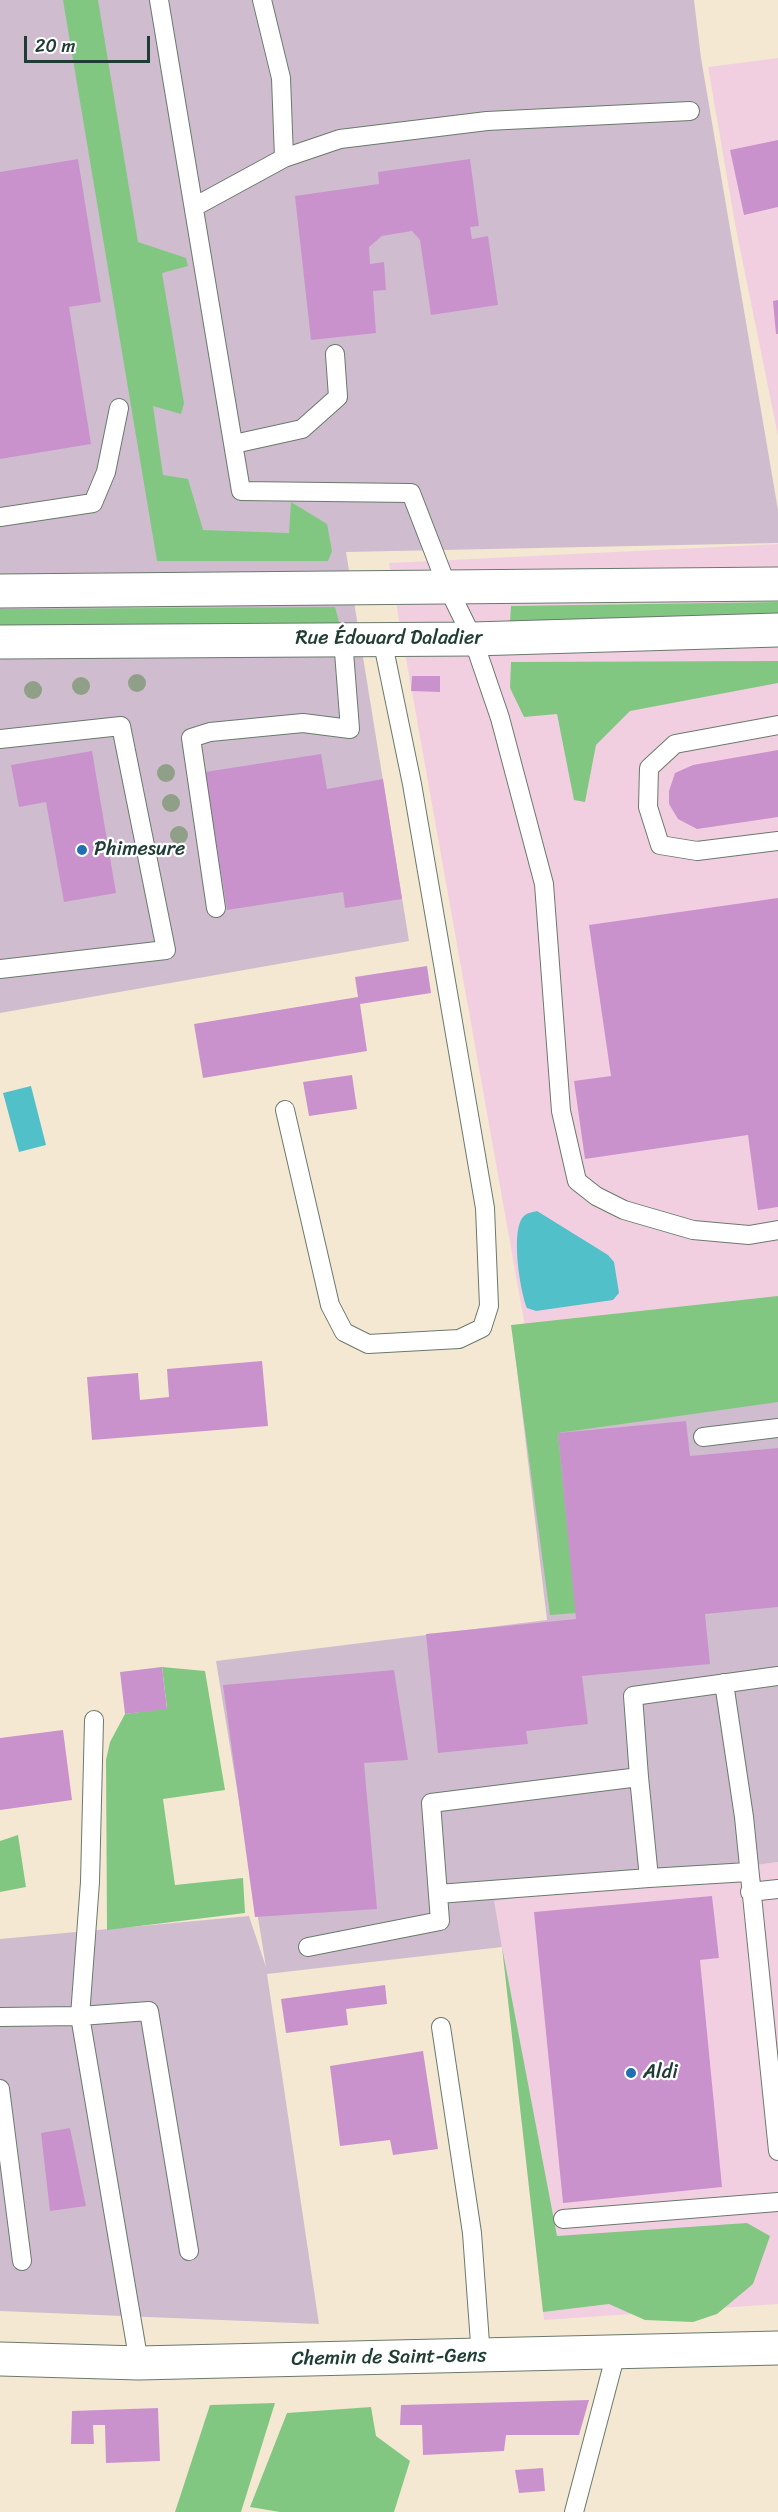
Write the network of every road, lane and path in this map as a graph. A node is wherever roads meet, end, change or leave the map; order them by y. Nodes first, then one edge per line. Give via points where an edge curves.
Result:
1 (159, 0) edge
2 (262, 0) edge
3 (690, 111) dead end
4 (284, 158) junction
5 (194, 207) junction
6 (335, 354) dead end
7 (119, 408) dead end
8 (234, 444) junction
9 (0, 517) edge
10 (778, 584) edge
11 (447, 586) junction
12 (0, 591) edge
13 (778, 630) edge
14 (343, 639) junction
15 (382, 639) junction
16 (473, 639) junction
17 (0, 642) edge
18 (778, 725) edge
19 (0, 739) edge
20 (778, 841) edge
21 (216, 908) dead end
22 (0, 969) edge
23 (285, 1110) dead end
24 (778, 1230) edge
25 (778, 1428) edge
26 (703, 1437) dead end
27 (778, 1676) edge
28 (723, 1683) junction
29 (94, 1720) dead end
30 (639, 1777) junction
31 (748, 1872) junction
32 (649, 1878) junction
33 (778, 1888) edge
34 (750, 1892) junction
35 (438, 1894) junction
36 (308, 1947) dead end
37 (80, 2016) junction
38 (0, 2017) edge
39 (441, 2027) dead end
40 (0, 2088) edge
41 (778, 2151) edge
42 (778, 2202) edge
43 (563, 2219) dead end
44 (189, 2251) dead end
45 (22, 2261) dead end
46 (778, 2348) edge
47 (616, 2353) junction
48 (481, 2357) junction
49 (0, 2359) edge
50 (139, 2363) junction
51 (574, 2512) edge

1 - 5 lane
2 - 4 lane via 281,78
3 - 4 lane via 487,121 340,139
4 - 5 lane
5 - 8 lane
6 - 8 lane via 338,398 302,429
7 - 9 lane via 106,472 93,503
8 - 11 lane via 241,491 411,493
10 - 11 street
11 - 12 street
11 - 16 lane
13 - 16 street, Rue Édouard Daladier
14 - 15 street, Rue Édouard Daladier
14 - 17 street, Rue Édouard Daladier
14 - 21 lane via 350,729 303,723 210,732 191,738
15 - 16 street, Rue Édouard Daladier
15 - 23 lane via 414,796 485,1208 489,1306 482,1328 459,1339 368,1344 344,1332 330,1305
16 - 24 lane via 500,718 544,884 561,1111 577,1181 624,1210 693,1230 749,1235
18 - 20 lane via 675,744 649,768 648,807 660,845 697,851
19 - 22 lane via 121,726 166,950
25 - 26 lane
27 - 28 lane
28 - 30 lane via 633,1696
28 - 31 lane via 744,1817
29 - 37 lane via 90,1882
30 - 32 lane
30 - 35 lane via 431,1803
31 - 32 lane
31 - 34 lane
32 - 35 lane
33 - 34 lane
34 - 41 lane
35 - 36 lane via 440,1921
37 - 38 lane
37 - 44 lane via 149,2011
37 - 50 lane
39 - 48 lane via 472,2233
40 - 45 lane
42 - 43 lane
46 - 47 street, Chemin de Saint-Gens
47 - 48 street, Chemin de Saint-Gens
47 - 51 lane
48 - 50 street, Chemin de Saint-Gens
49 - 50 street, Chemin de Saint-Gens

